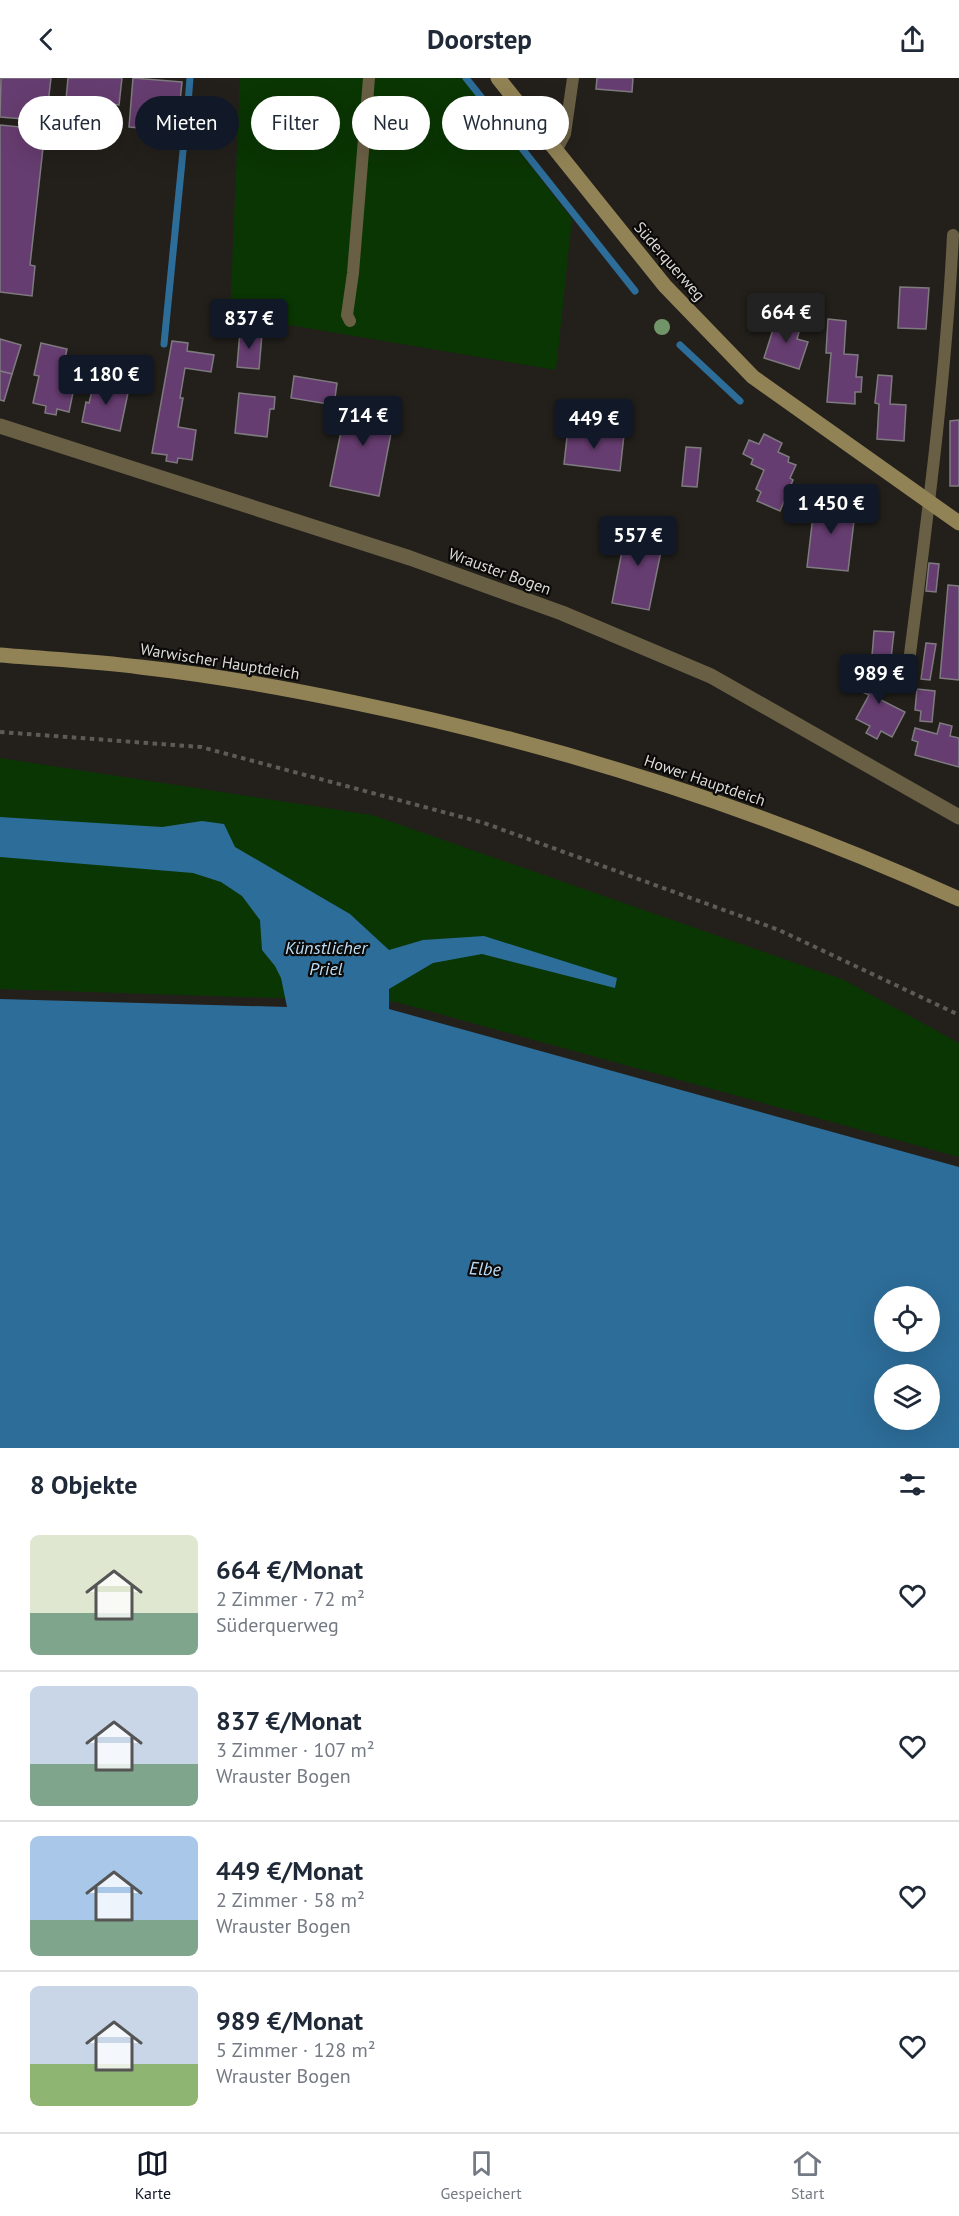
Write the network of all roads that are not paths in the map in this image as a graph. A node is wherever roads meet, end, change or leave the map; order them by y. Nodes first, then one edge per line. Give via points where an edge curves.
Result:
1 (369, 78) edge
2 (498, 78) edge
3 (573, 78) edge
4 (556, 151) junction
5 (952, 235) dead end
6 (350, 321) dead end
7 (0, 426) edge
8 (930, 503) junction
9 (959, 524) edge
10 (0, 655) edge
11 (909, 662) dead end
12 (432, 719) joint
13 (959, 817) edge
14 (959, 899) edge

1 - 6 lane via 348,301
2 - 4 street, Süderquerweg
3 - 4 lane via 565,134
4 - 8 street, Süderquerweg via 665,286 753,377
5 - 8 lane via 948,329
7 - 13 street, Wrauster Bogen via 399,555 562,613 711,676
8 - 9 street, Süderquerweg
8 - 11 lane
10 - 12 street, Warwischer Hauptdeich via 140,667 286,689
12 - 14 street, Hower Hauptdeich via 569,755 747,812

